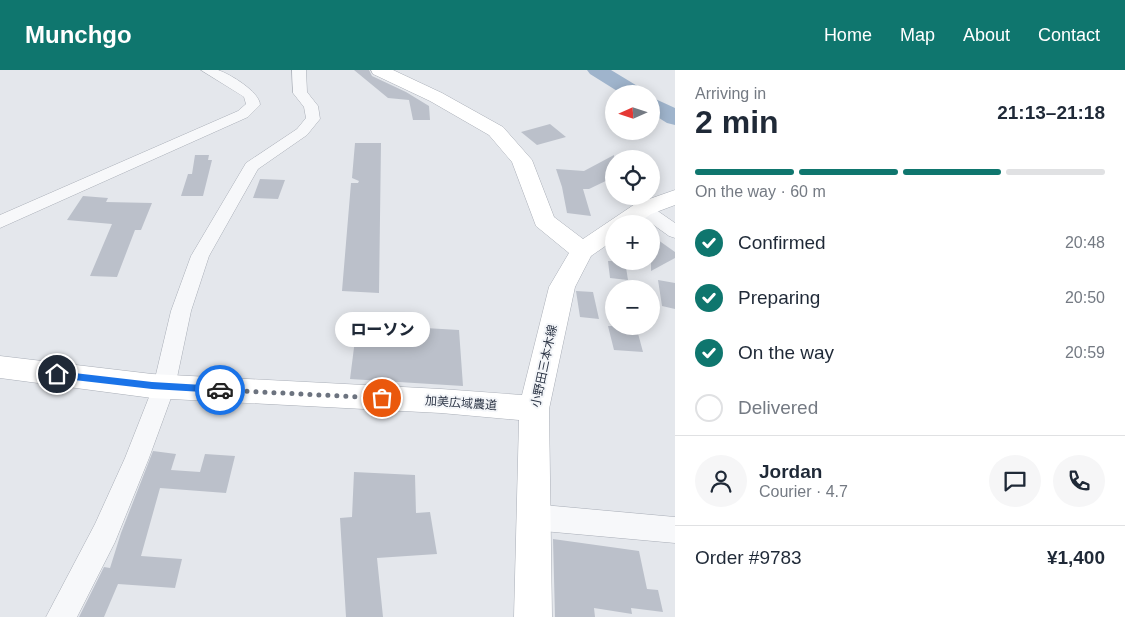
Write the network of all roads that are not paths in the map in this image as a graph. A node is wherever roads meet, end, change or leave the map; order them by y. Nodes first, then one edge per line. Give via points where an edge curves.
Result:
1 (208, 70) edge
2 (298, 70) edge
3 (379, 70) edge
4 (675, 197) edge
5 (643, 209) junction
6 (634, 215) edge
7 (0, 222) edge
8 (675, 232) edge
9 (605, 235) edge
10 (582, 251) junction
11 (0, 367) edge
12 (164, 387) junction
13 (534, 409) junction
14 (532, 517) junction
15 (675, 530) edge
16 (61, 617) edge
17 (533, 617) edge

1 - 7 street via 249,94 253,105 243,114
2 - 12 street via 300,93 311,106 313,119 302,132 252,166 231,206 213,231 200,256 181,311
3 - 10 street via 496,131 522,160 544,221
4 - 5 street
5 - 6 street
5 - 8 street
9 - 10 street, 小野田三本木線
10 - 13 street, 小野田三本木線 via 562,287
11 - 12 street, 加美広域農道
12 - 13 street, 加美広域農道
12 - 16 street via 105,533
13 - 14 street, 小野田三本木線
14 - 15 street
14 - 17 street, 小野田三本木線

